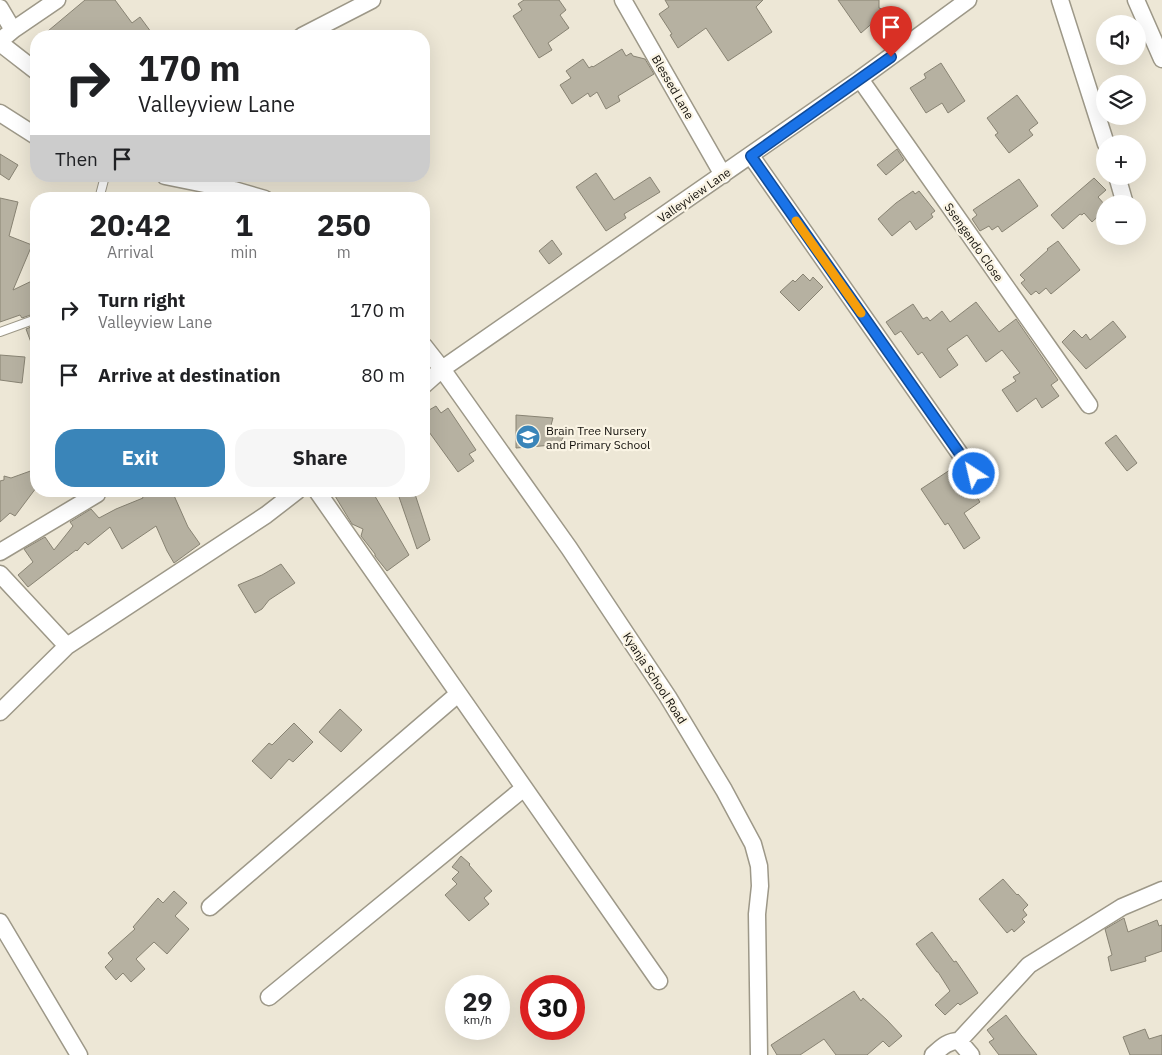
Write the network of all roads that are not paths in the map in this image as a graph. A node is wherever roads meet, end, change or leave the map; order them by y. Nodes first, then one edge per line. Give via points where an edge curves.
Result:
1 (57, 0) edge
2 (372, 0) edge
3 (623, 0) edge
4 (968, 0) edge
5 (1060, 0) edge
6 (1136, 0) edge
7 (0, 8) edge
8 (314, 30) edge
9 (4, 38) edge
10 (1162, 59) edge
11 (30, 65) edge
12 (860, 80) junction
13 (0, 113) edge
14 (30, 132) edge
15 (1103, 135) edge
16 (751, 156) junction
17 (723, 175) junction
18 (195, 182) edge
19 (241, 192) edge
20 (30, 321) edge
21 (0, 332) edge
22 (430, 354) edge
23 (442, 369) junction
24 (430, 380) edge
25 (1089, 405) dead end
26 (974, 474) dead end
27 (91, 497) edge
28 (289, 497) edge
29 (321, 497) edge
30 (0, 552) edge
31 (0, 574) edge
32 (66, 646) junction
33 (458, 694) junction
34 (0, 712) edge
35 (524, 788) junction
36 (1162, 890) edge
37 (210, 907) dead end
38 (0, 922) edge
39 (659, 981) dead end
40 (269, 998) dead end
41 (959, 1041) junction
42 (79, 1055) edge
43 (759, 1055) edge
44 (933, 1055) edge
45 (971, 1055) edge

1 - 9 street
2 - 8 street
3 - 17 street, Blessed Lane
4 - 12 street, Valleyview Lane
5 - 15 street
6 - 10 street
7 - 9 street
9 - 11 street
12 - 16 street, Valleyview Lane
12 - 25 street, Ssengendo Close
13 - 14 street
16 - 17 street, Valleyview Lane
16 - 26 street
17 - 23 street, Valleyview Lane
18 - 19 street
20 - 21 lane
22 - 23 street, Kyanja School Road
23 - 24 street, Valleyview Lane
23 - 43 street, Kyanja School Road via 569,548 668,697 753,844 760,886 757,914
27 - 30 street
28 - 32 street
29 - 33 street
31 - 32 street
32 - 34 street
33 - 35 street
33 - 37 street
35 - 39 street
35 - 40 street
36 - 41 street via 1122,908 1029,965
38 - 42 street
41 - 44 street via 947,1043
41 - 45 street

